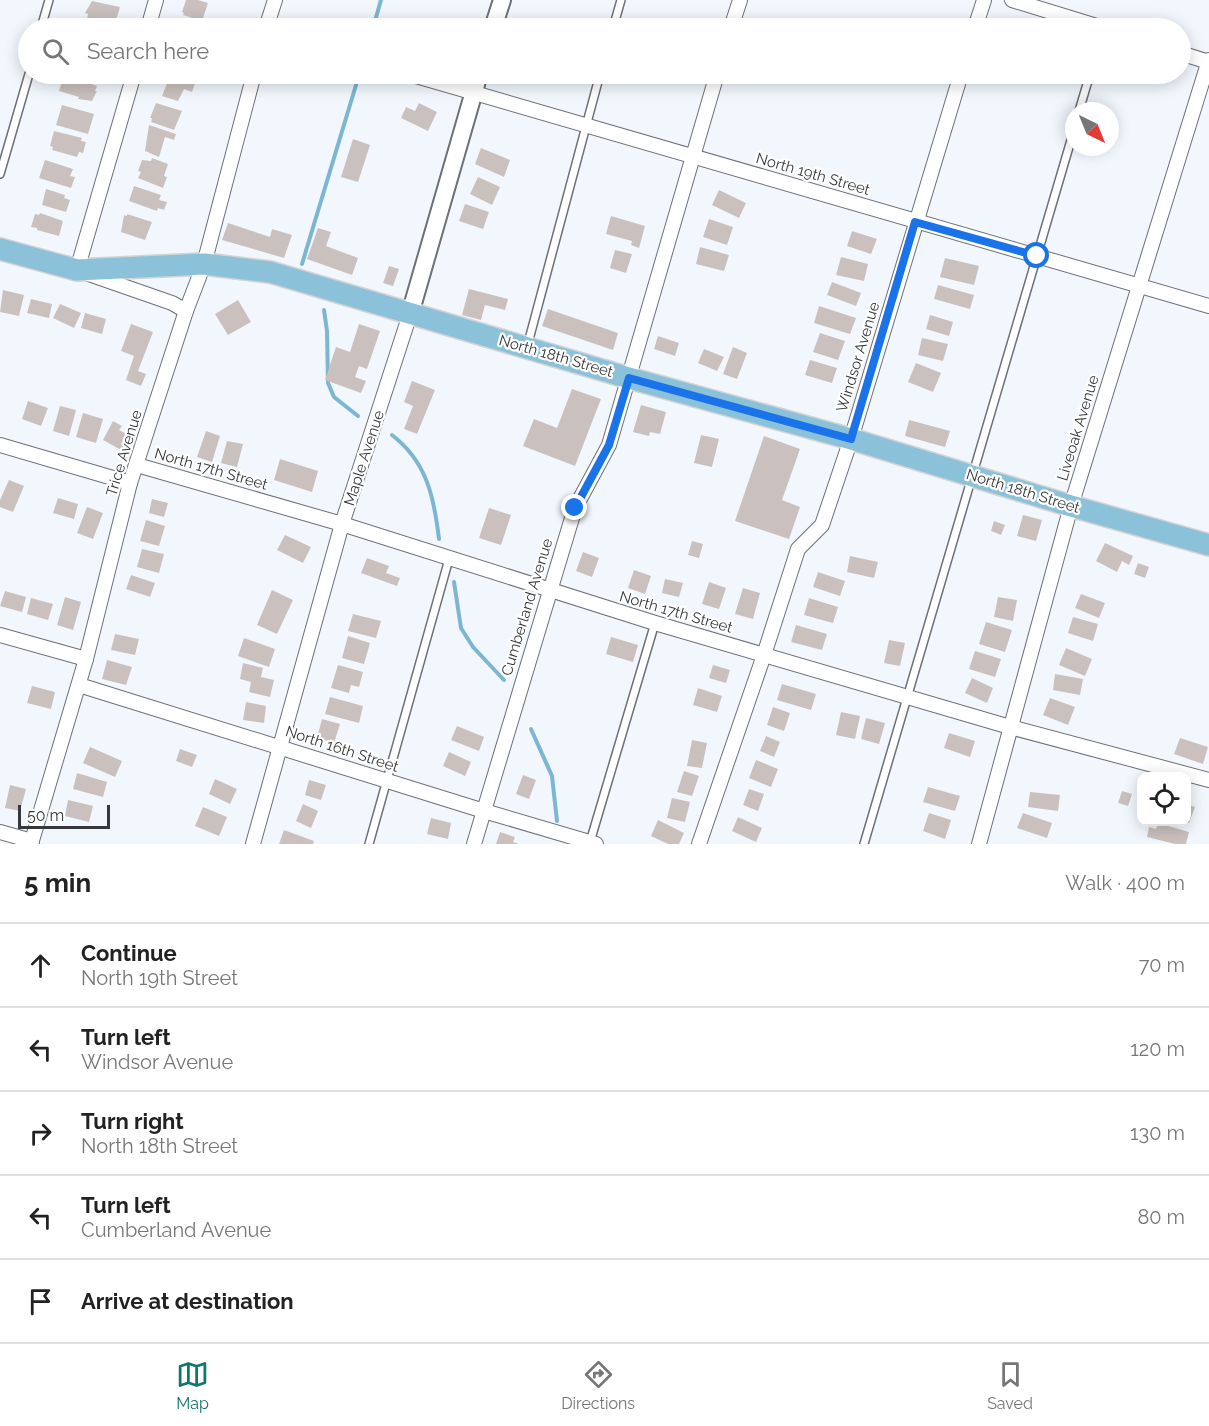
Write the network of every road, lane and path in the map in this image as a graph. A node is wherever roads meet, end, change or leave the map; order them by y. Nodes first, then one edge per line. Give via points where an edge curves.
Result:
1 (50, 0) edge
2 (156, 0) edge
3 (275, 0) edge
4 (502, 0) edge
5 (621, 0) edge
6 (740, 0) edge
7 (984, 0) edge
8 (1012, 0) edge
9 (44, 18) edge
10 (151, 18) edge
11 (270, 18) edge
12 (496, 18) edge
13 (616, 18) edge
14 (734, 18) edge
15 (978, 18) edge
16 (1070, 18) edge
17 (1191, 56) edge
18 (1209, 61) edge
19 (26, 84) edge
20 (131, 84) edge
21 (251, 84) edge
22 (443, 84) edge
23 (477, 84) edge
24 (597, 84) edge
25 (714, 84) edge
26 (958, 84) edge
27 (1087, 84) edge
28 (474, 93) junction
29 (1082, 102) edge
30 (585, 125) junction
31 (692, 156) junction
32 (1066, 156) edge
33 (0, 174) edge
34 (915, 222) junction
35 (0, 249) edge
36 (1037, 256) junction
37 (204, 264) junction
38 (77, 270) junction
39 (1138, 285) junction
40 (1209, 306) edge
41 (186, 311) junction
42 (410, 314) junction
43 (527, 348) junction
44 (629, 378) junction
45 (851, 439) junction
46 (0, 445) edge
47 (137, 465) junction
48 (971, 476) junction
49 (130, 483) junction
50 (1071, 506) junction
51 (342, 524) junction
52 (1209, 545) edge
53 (449, 559) junction
54 (549, 591) junction
55 (655, 623) junction
56 (0, 635) edge
57 (764, 655) junction
58 (86, 659) junction
59 (79, 685) junction
60 (907, 696) junction
61 (1010, 727) junction
62 (279, 746) junction
63 (1209, 780) edge
64 (387, 781) junction
65 (484, 812) junction
66 (0, 832) edge
67 (32, 842) edge
68 (593, 843) edge
69 (253, 844) edge
70 (369, 844) edge
71 (474, 844) edge
72 (699, 844) edge
73 (864, 844) edge
74 (979, 844) edge

1 - 9 lane
2 - 10 street
3 - 11 street
4 - 12 street
5 - 13 lane
6 - 14 street
7 - 15 street
8 - 16 street
17 - 18 street
18 - 39 street, Liveoak Avenue
19 - 33 lane
20 - 38 street
21 - 37 street, Trice Avenue
22 - 28 street, North 19th Street
23 - 28 street, Maple Avenue
24 - 30 lane
25 - 31 street, Cumberland Avenue
26 - 34 street, Windsor Avenue
27 - 29 lane
28 - 30 street, North 19th Street
28 - 42 street, Maple Avenue
30 - 31 street, North 19th Street
30 - 43 lane
31 - 34 street, North 19th Street
31 - 44 street, Cumberland Avenue
32 - 36 lane
34 - 36 street, North 19th Street
34 - 45 street, Windsor Avenue
35 - 38 main road, North 18th Street
36 - 39 street, North 19th Street
36 - 48 lane
37 - 38 main road, North 18th Street
37 - 41 street, Trice Avenue
37 - 42 main road, North 18th Street via 270,272
38 - 41 street
39 - 40 street, North 19th Street
39 - 50 street, Liveoak Avenue
41 - 47 street, Trice Avenue
42 - 43 main road, North 18th Street
42 - 51 street, Maple Avenue
43 - 44 main road, North 18th Street
44 - 45 main road, North 18th Street
44 - 54 street, Cumberland Avenue via 609,445 575,508
45 - 48 main road, North 18th Street
45 - 57 street, Windsor Avenue via 822,525 798,549
46 - 49 street
47 - 49 street, Trice Avenue
47 - 51 street, North 17th Street
48 - 50 main road, North 18th Street
48 - 60 lane
49 - 58 street, Trice Avenue
50 - 52 main road, North 18th Street
50 - 61 street, Liveoak Avenue
51 - 53 street, North 17th Street
51 - 62 street, Maple Avenue
53 - 54 street, North 17th Street
53 - 64 lane
54 - 55 street, North 17th Street
54 - 65 street, Cumberland Avenue
55 - 57 street, North 17th Street
55 - 68 lane
56 - 58 street
57 - 60 street, North 17th Street
57 - 72 street, Windsor Avenue
58 - 59 street, Trice Avenue
59 - 62 street, North 16th Street
59 - 67 street, Trice Avenue
60 - 61 street, North 17th Street
60 - 73 lane
61 - 63 street, North 17th Street
61 - 74 street, Liveoak Avenue
62 - 64 street, North 16th Street
62 - 69 street, Maple Avenue
64 - 65 street, North 16th Street
64 - 70 lane
65 - 68 street, North 16th Street
65 - 71 street, Cumberland Avenue
66 - 67 street

